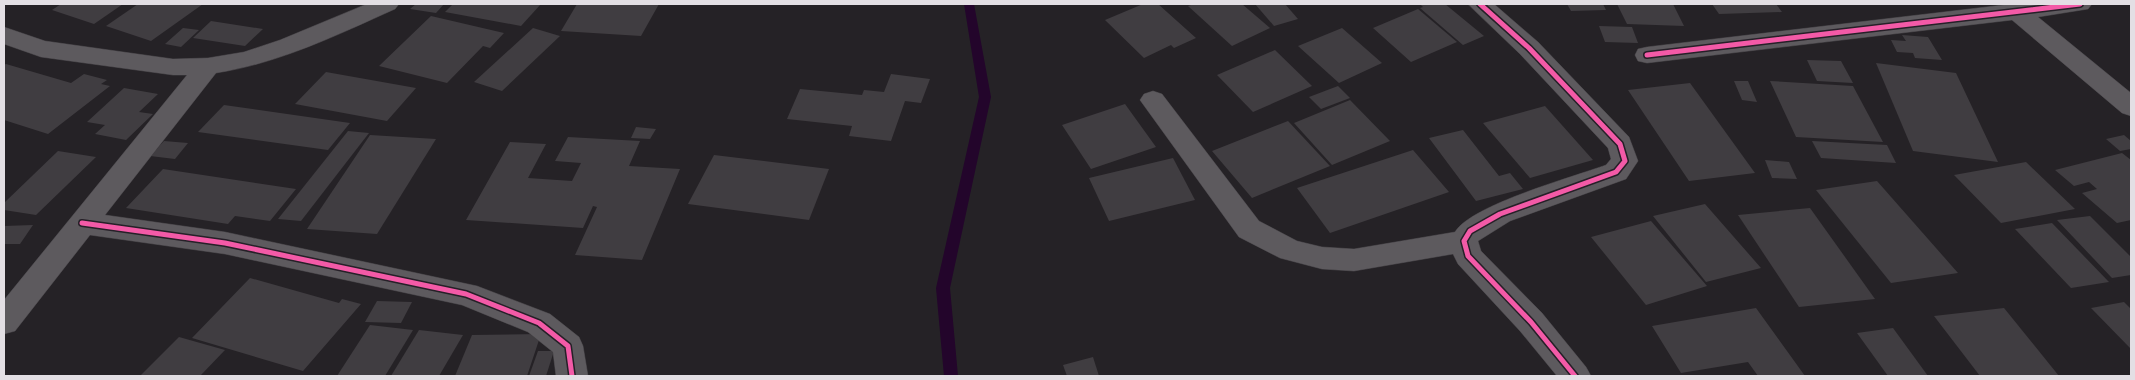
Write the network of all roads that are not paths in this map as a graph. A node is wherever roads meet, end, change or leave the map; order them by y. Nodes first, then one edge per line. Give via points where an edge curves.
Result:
1 (387, 4) edge
2 (1480, 4) edge
3 (2080, 4) edge
4 (2016, 11) junction
5 (4, 34) edge
6 (1647, 55) dead end
7 (208, 66) junction
8 (1153, 100) dead end
9 (2131, 107) edge
10 (82, 224) junction
11 (1464, 241) junction
12 (4, 322) edge
13 (572, 376) edge
14 (1575, 376) edge

1 - 7 street via 289,46 247,60
2 - 11 street via 1529,48 1620,144 1625,161 1616,172 1500,214 1470,231
3 - 4 street
4 - 6 street
4 - 9 street
5 - 7 street via 41,49 173,67
7 - 10 street
8 - 11 street via 1249,229 1290,250 1322,258 1354,260
10 - 12 street
10 - 13 street via 224,243 466,294 539,323 568,346
11 - 14 street via 1468,256 1531,322

